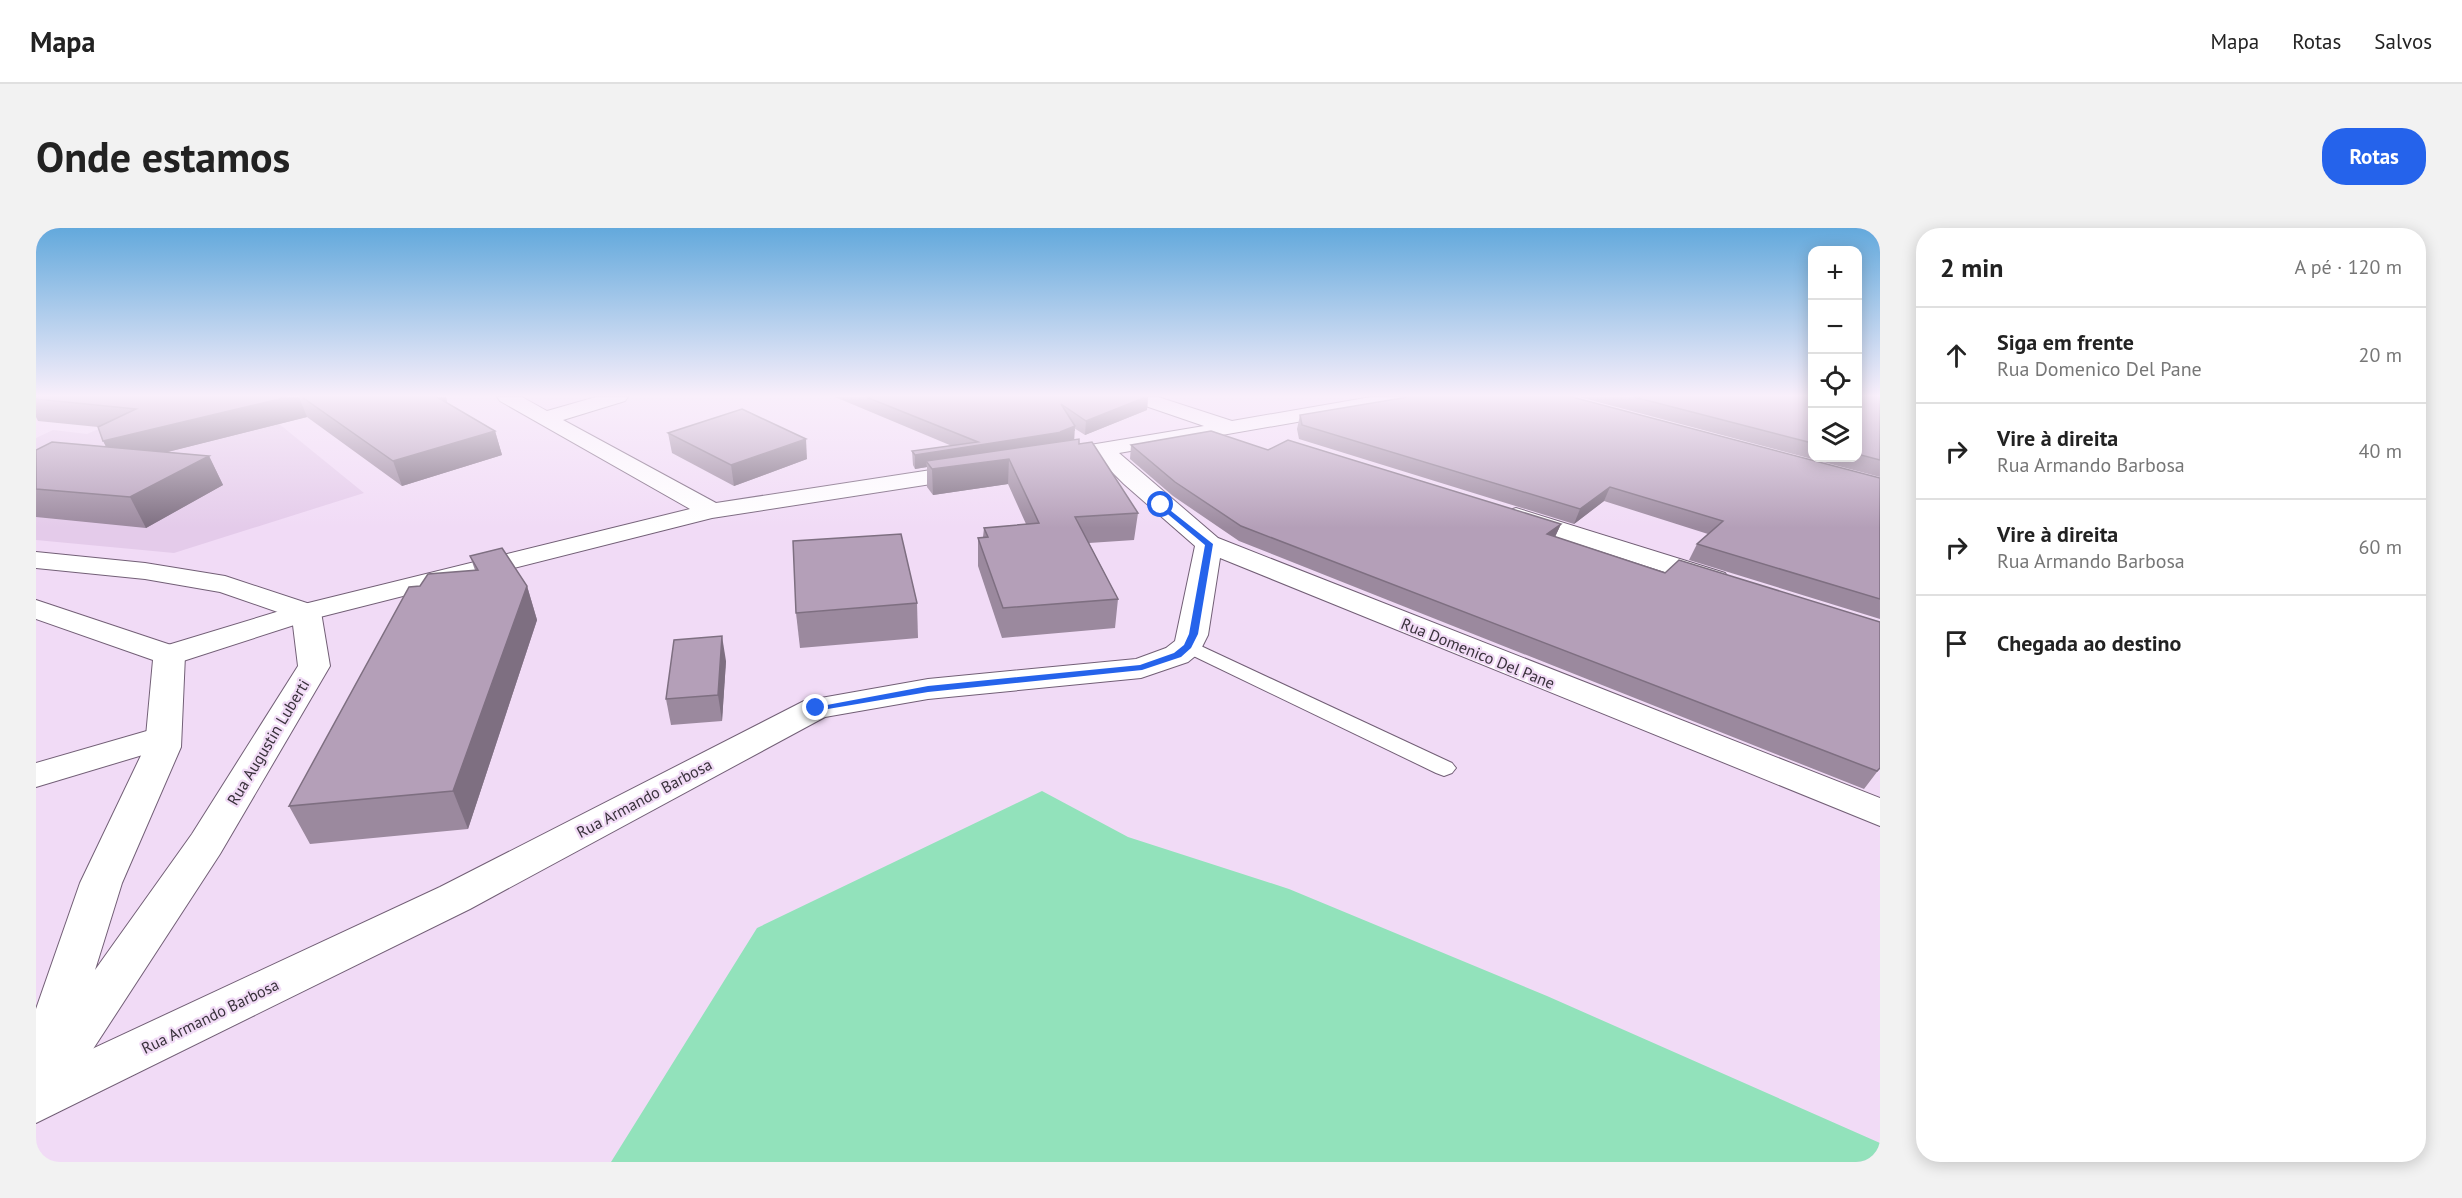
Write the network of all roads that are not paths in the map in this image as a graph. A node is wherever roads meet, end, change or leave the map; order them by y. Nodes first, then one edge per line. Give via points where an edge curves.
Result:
1 (586, 441) edge
2 (1159, 441) edge
3 (1278, 441) edge
4 (1290, 444) edge
5 (1104, 450) junction
6 (1034, 461) edge
7 (999, 466) edge
8 (1494, 509) edge
9 (712, 511) junction
10 (1209, 544) junction
11 (36, 560) edge
12 (1732, 584) edge
13 (36, 609) edge
14 (306, 612) junction
15 (1188, 646) junction
16 (169, 655) junction
17 (164, 737) junction
18 (1444, 768) dead end
19 (36, 775) edge
20 (1880, 813) edge
21 (36, 1080) edge
22 (36, 1092) edge
23 (36, 1100) edge

1 - 9 street
2 - 5 street
3 - 4 street
5 - 6 street
5 - 10 street, Rua Domenico Del Pane via 1139,486
7 - 9 street
8 - 12 street
9 - 14 street
10 - 15 street
10 - 20 street, Rua Domenico Del Pane
11 - 14 street via 225,584
13 - 16 street
14 - 16 street
14 - 22 street, Rua Augustin Luberti via 314,666 206,844
15 - 18 lane
15 - 23 street, Rua Armando Barbosa via 1178,655 1142,668 928,689 816,708 455,898
16 - 17 street
17 - 19 street
17 - 21 street via 164,747 101,883

